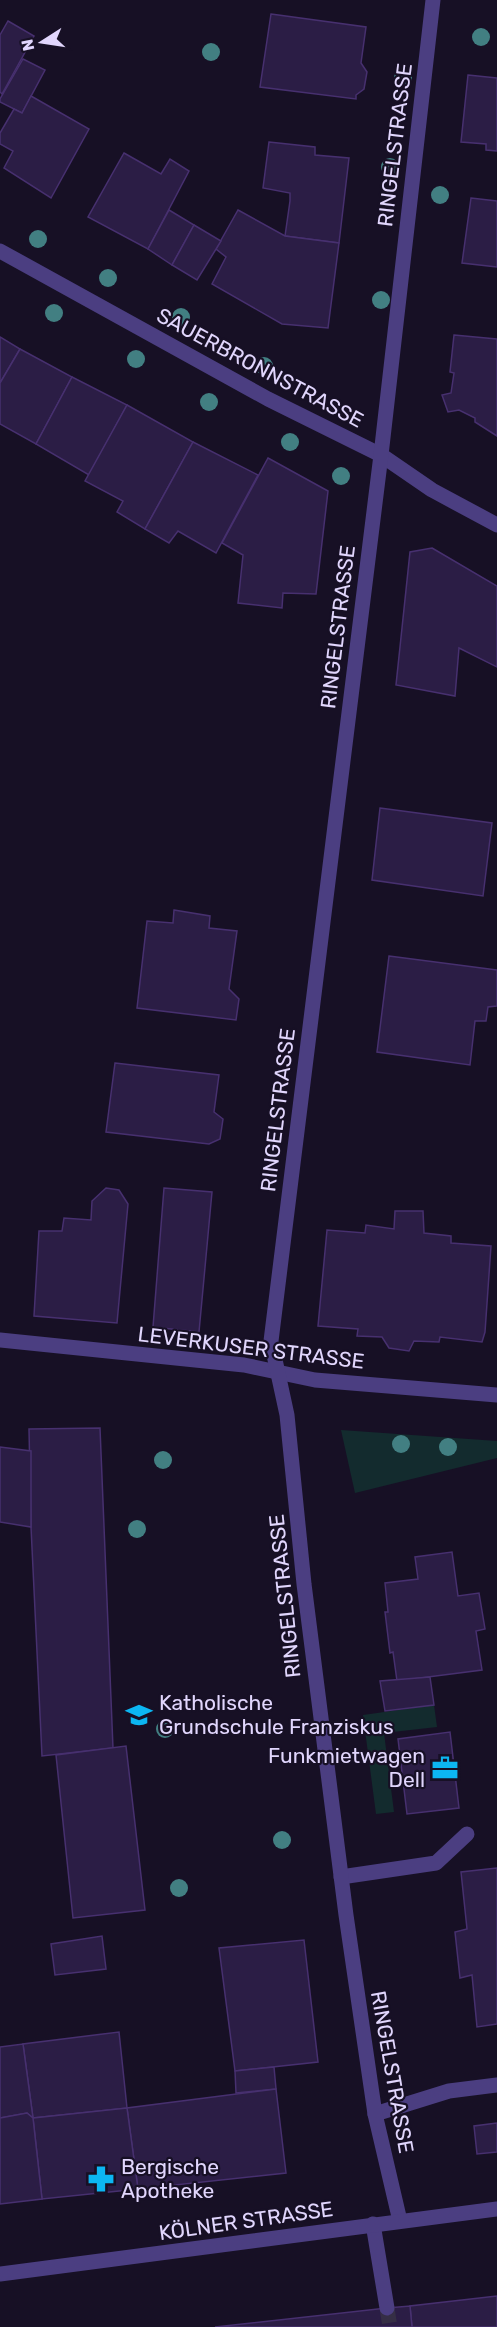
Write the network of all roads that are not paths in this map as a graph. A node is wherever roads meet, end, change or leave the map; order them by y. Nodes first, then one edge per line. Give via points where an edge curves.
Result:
1 (433, 0) edge
2 (0, 251) edge
3 (381, 455) junction
4 (497, 525) edge
5 (0, 1340) edge
6 (278, 1372) junction
7 (497, 1395) edge
8 (467, 1834) dead end
9 (341, 1878) junction
10 (497, 2085) edge
11 (375, 2114) junction
12 (497, 2209) edge
13 (400, 2221) junction
14 (374, 2224) junction
15 (0, 2274) edge
16 (387, 2308) tunnel mouth

1 - 3 street, RINGELSTRASSE
2 - 3 street, SAUERBRONNSTRASSE via 268,399
3 - 4 street, SAUERBRONNSTRASSE via 432,490
3 - 6 street, RINGELSTRASSE via 271,1341
5 - 6 street, LEVERKUSER STRASSE via 244,1365
6 - 7 street, LEVERKUSER STRASSE via 315,1380
6 - 9 street, RINGELSTRASSE via 287,1415 306,1604
8 - 9 street via 436,1863
9 - 11 street, RINGELSTRASSE
10 - 11 street via 449,2091
11 - 13 street, RINGELSTRASSE
12 - 13 street, KÖLNER STRASSE
13 - 14 street, KÖLNER STRASSE
14 - 15 street, KÖLNER STRASSE
14 - 16 street

